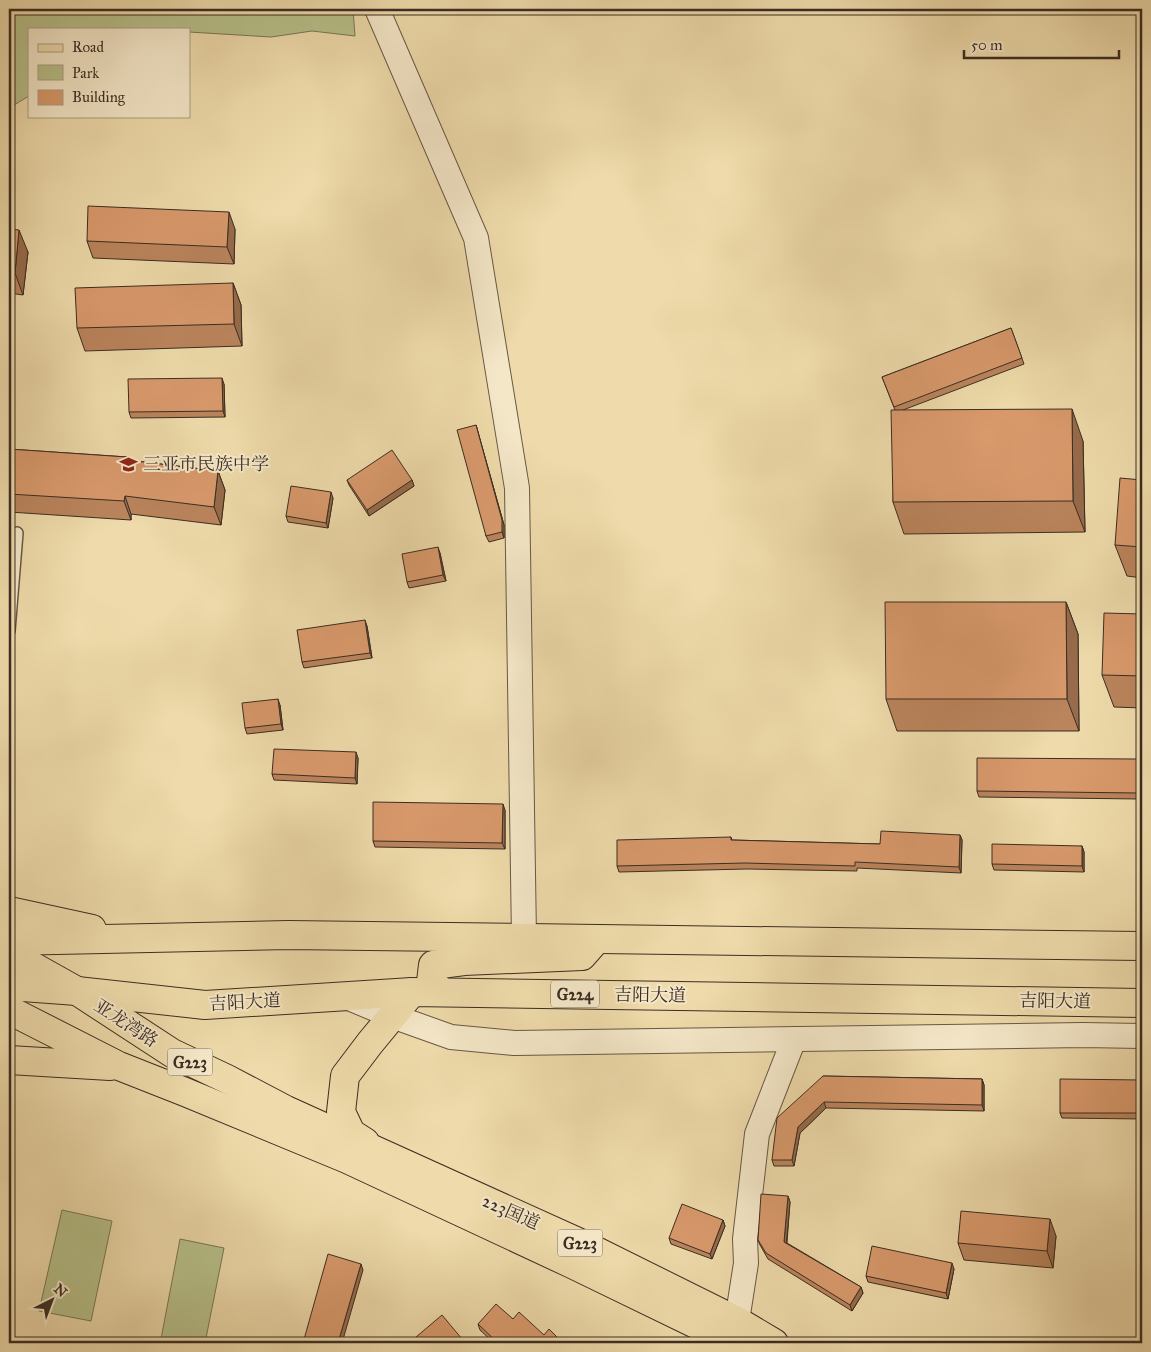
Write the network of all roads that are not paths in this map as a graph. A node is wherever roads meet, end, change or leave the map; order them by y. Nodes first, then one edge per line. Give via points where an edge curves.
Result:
1 (377, 9) edge
2 (17, 533) dead end
3 (9, 631) edge
4 (9, 911) edge
5 (135, 938) junction
6 (524, 938) junction
7 (598, 939) junction
8 (9, 941) edge
9 (1142, 946) edge
10 (9, 953) edge
11 (9, 986) edge
12 (77, 991) junction
13 (412, 992) junction
14 (442, 992) junction
15 (344, 996) junction
16 (1142, 1003) edge
17 (9, 1010) edge
18 (392, 1016) junction
19 (1142, 1036) edge
20 (794, 1039) junction
21 (9, 1060) edge
22 (119, 1066) junction
23 (380, 1153) junction
24 (347, 1159) joint
25 (734, 1332) edge
26 (774, 1343) edge

1 - 6 street via 476,238 515,478
2 - 3 lane
4 - 5 main road
5 - 6 main road via 288,935
5 - 8 main road
6 - 7 main road
7 - 9 main road
7 - 14 main road via 582,956 433,965 431,982
10 - 12 main road, 亚龙湾路 / G223
11 - 12 main road, 吉阳大道 / G224
12 - 15 main road, 吉阳大道 / G224 via 205,1005
12 - 23 main road, 亚龙湾路 / G223 via 172,1053
13 - 14 main road, 吉阳大道 / G224
13 - 15 main road, 吉阳大道 / G224
13 - 18 main road
14 - 16 main road, 吉阳大道 / G224
15 - 18 street
17 - 22 main road, 亚龙湾路 / G223
18 - 20 street via 451,1037 514,1043
18 - 23 main road via 346,1076 341,1112 351,1133
19 - 20 street
20 - 25 street via 757,1134 744,1238 746,1263
21 - 22 main road
22 - 24 main road, 亚龙湾路 / G223
23 - 25 main road, 223国道 / G223 via 580,1243
24 - 25 main road, 223国道 / G223 via 708,1330
25 - 26 main road, 223国道 / G223

